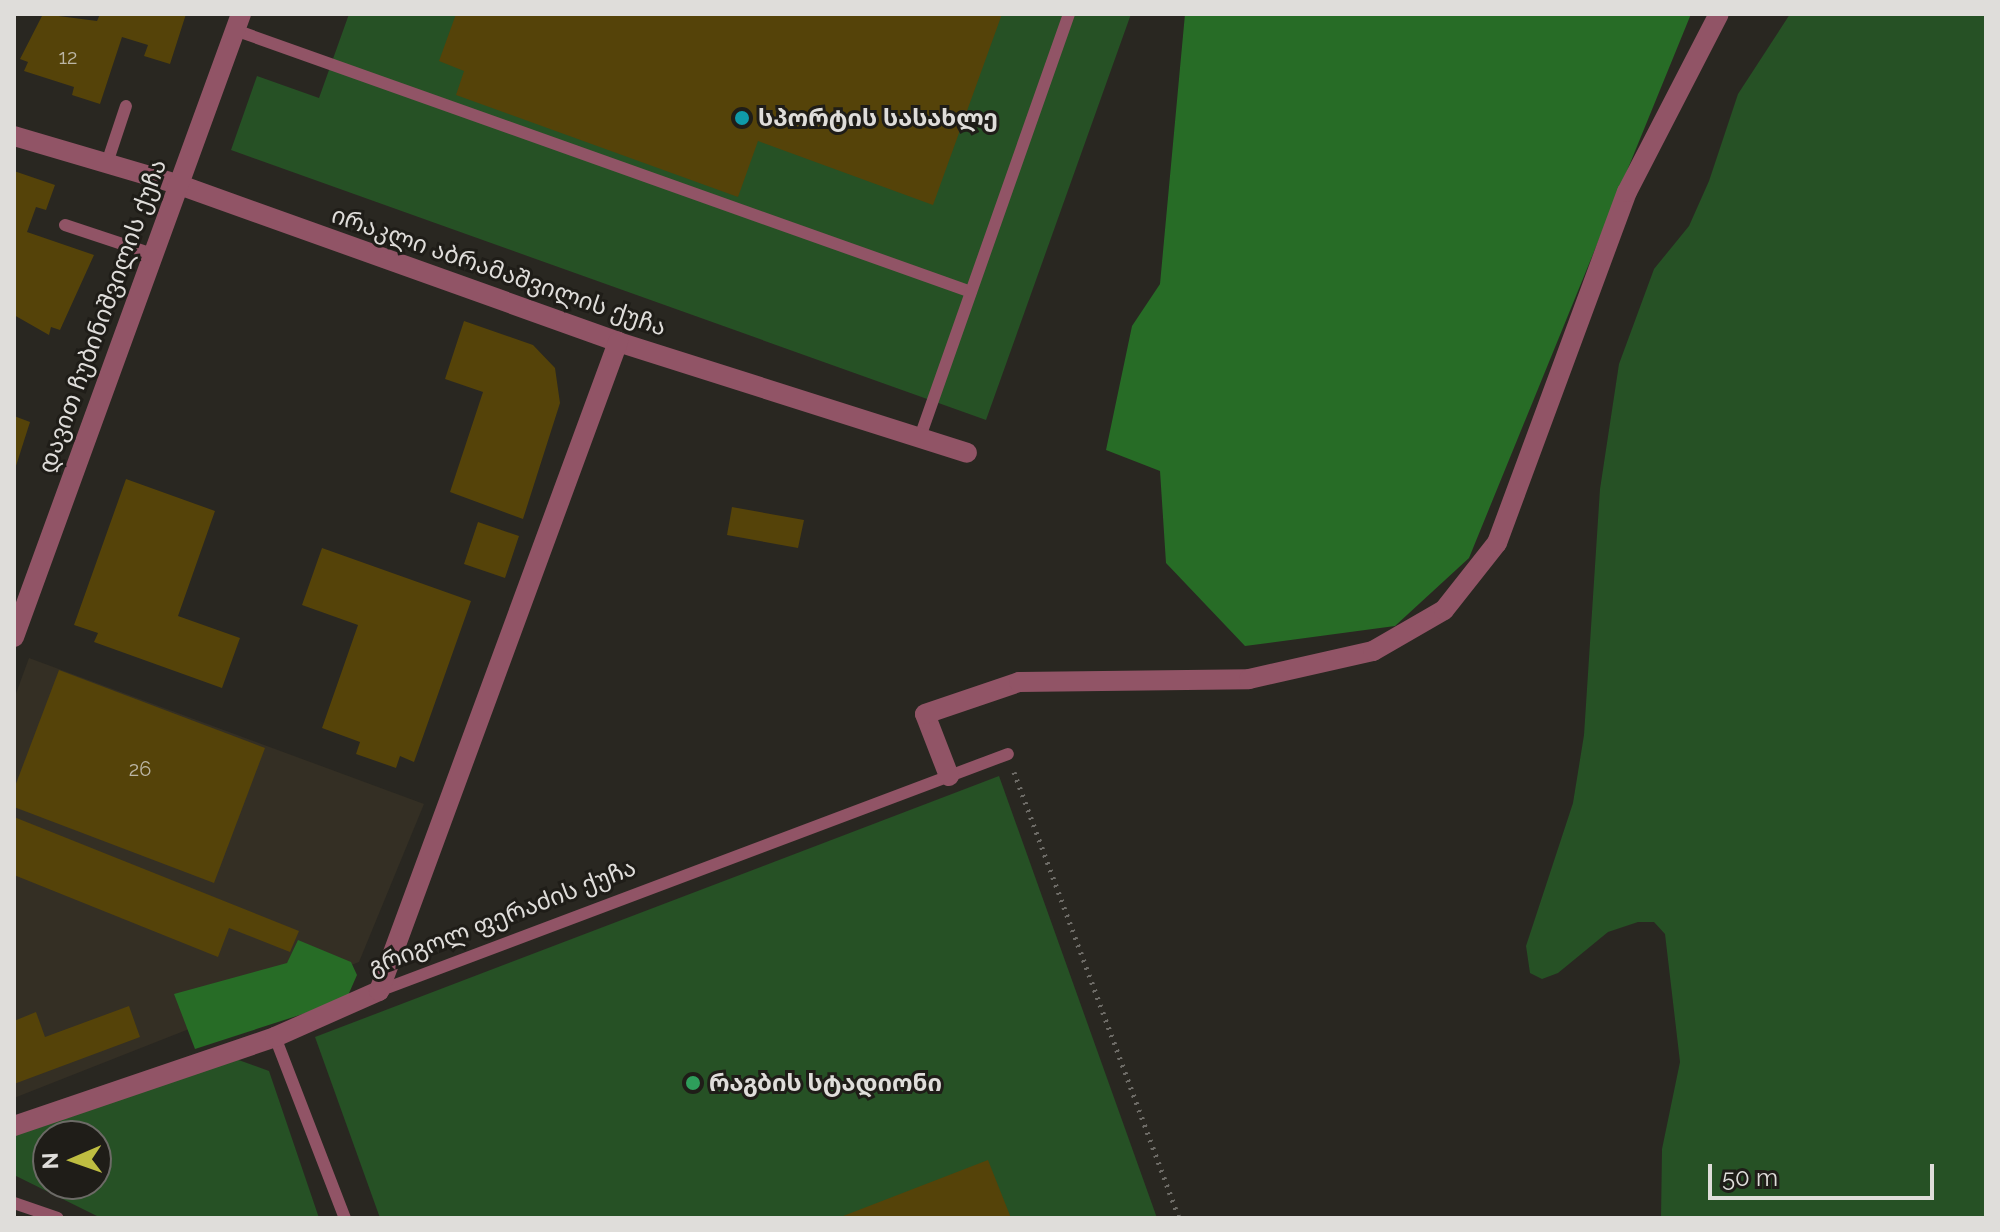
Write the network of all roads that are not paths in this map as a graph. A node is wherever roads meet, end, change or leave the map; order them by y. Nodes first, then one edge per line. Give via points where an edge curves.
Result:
1 (1069, 14) edge
2 (1719, 14) edge
3 (238, 22) edge
4 (126, 106) dead end
5 (14, 136) edge
6 (107, 163) junction
7 (177, 184) junction
8 (65, 225) dead end
9 (152, 254) junction
10 (971, 292) junction
11 (618, 342) junction
12 (920, 437) junction
13 (967, 453) dead end
14 (14, 637) edge
15 (1008, 754) road end
16 (949, 776) junction
17 (379, 991) junction
18 (275, 1037) junction
19 (14, 1126) edge
20 (14, 1203) edge
21 (58, 1218) edge
22 (345, 1218) edge

1 - 10 lane
2 - 16 street via 1627,192 1497,543 1444,610 1373,651 1249,679 1019,682 925,714
3 - 7 street, დავით ჩუბინიშვილის ქუჩა
3 - 10 lane
4 - 6 lane
5 - 6 street, ირაკლი აბრამაშვილის ქუჩა
6 - 7 street, ირაკლი აბრამაშვილის ქუჩა
7 - 9 street, დავით ჩუბინიშვილის ქუჩა
7 - 11 street, ირაკლი აბრამაშვილის ქუჩა
8 - 9 lane
9 - 14 street, დავით ჩუბინიშვილის ქუჩა
10 - 12 lane
11 - 12 street, ირაკლი აბრამაშვილის ქუჩა
11 - 17 street
12 - 13 street, ირაკლი აბრამაშვილის ქუჩა
15 - 16 lane, გრიგოლ ფერაძის ქუჩა
16 - 17 lane, გრიგოლ ფერაძის ქუჩა
17 - 18 street, გრიგოლ ფერაძის ქუჩა
18 - 19 street, გრიგოლ ფერაძის ქუჩა
18 - 22 lane
20 - 21 lane

